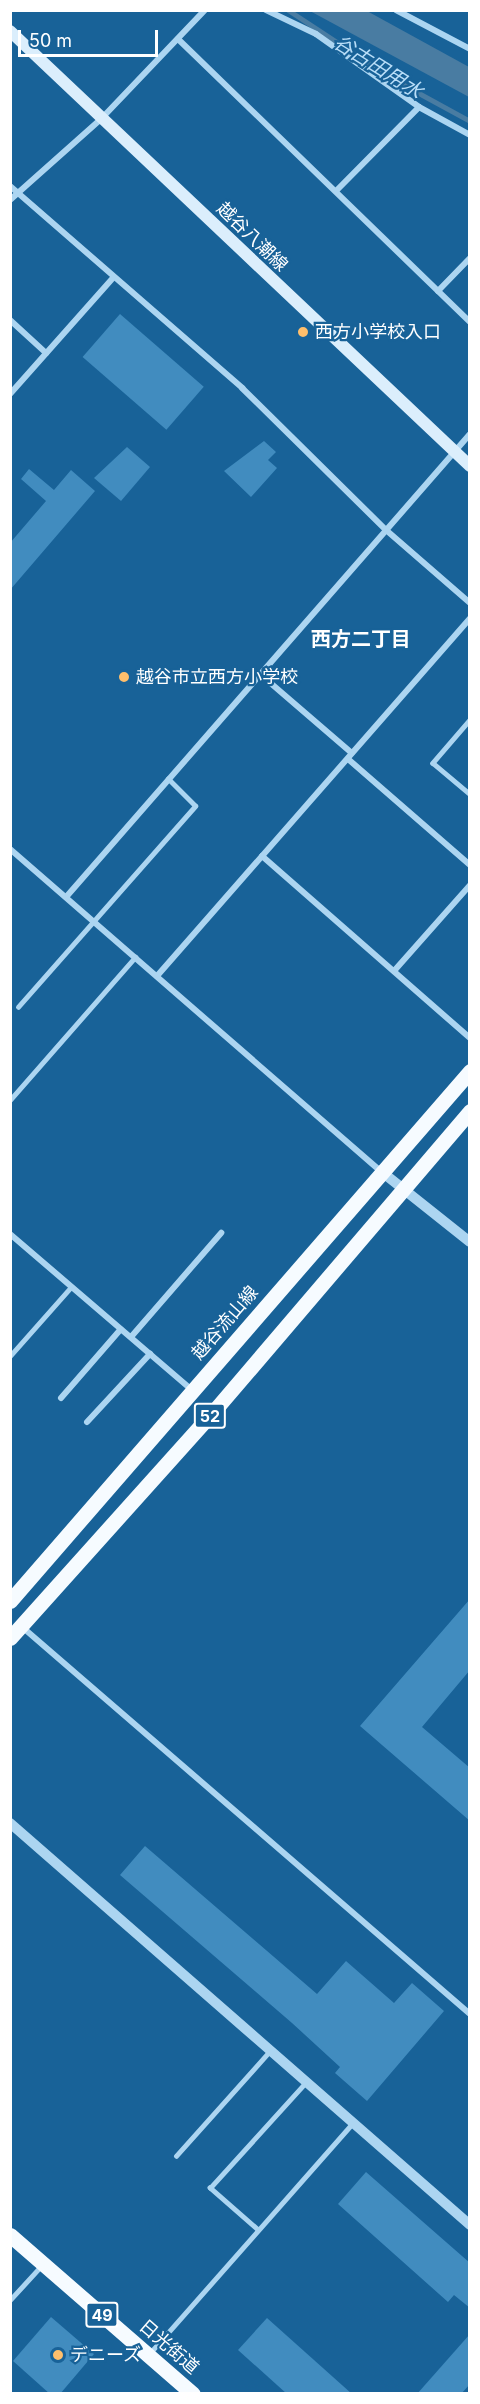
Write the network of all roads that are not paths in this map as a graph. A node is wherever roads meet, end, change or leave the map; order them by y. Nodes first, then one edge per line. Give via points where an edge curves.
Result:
1 (205, 10) edge
2 (266, 10) edge
3 (396, 10) edge
4 (10, 31) edge
5 (179, 40) junction
6 (470, 49) edge
7 (419, 108) junction
8 (102, 118) junction
9 (470, 135) edge
10 (10, 186) edge
11 (336, 191) junction
12 (18, 193) junction
13 (10, 200) edge
14 (470, 258) edge
15 (113, 278) junction
16 (438, 291) junction
17 (10, 320) edge
18 (470, 322) edge
19 (46, 353) junction
20 (10, 394) edge
21 (470, 434) edge
22 (453, 451) junction
23 (470, 466) edge
24 (386, 530) junction
25 (470, 603) edge
26 (470, 618) edge
27 (261, 674) junction
28 (470, 720) edge
29 (350, 756) junction
30 (168, 780) junction
31 (470, 794) edge
32 (10, 849) edge
33 (262, 856) junction
34 (470, 865) edge
35 (470, 885) edge
36 (67, 896) junction
37 (95, 920) junction
38 (135, 957) junction
39 (394, 971) junction
40 (157, 976) junction
41 (18, 1007) dead end
42 (470, 1038) edge
43 (470, 1071) edge
44 (10, 1100) edge
45 (470, 1111) edge
46 (382, 1172) junction
47 (402, 1187) junction
48 (221, 1233) dead end
49 (10, 1234) edge
50 (470, 1242) edge
51 (71, 1287) junction
52 (121, 1329) junction
53 (130, 1337) junction
54 (150, 1354) junction
55 (10, 1356) edge
56 (193, 1390) junction
57 (61, 1398) dead end
58 (87, 1422) dead end
59 (10, 1601) edge
60 (21, 1626) junction
61 (10, 1638) edge
62 (10, 1823) edge
63 (470, 2014) edge
64 (271, 2049) junction
65 (308, 2080) junction
66 (355, 2121) junction
67 (176, 2156) dead end
68 (470, 2225) edge
69 (258, 2230) junction
70 (10, 2235) edge
71 (43, 2264) junction
72 (10, 2300) edge
73 (149, 2355) junction
74 (193, 2394) edge

1 - 5 street
2 - 7 street via 316,34
3 - 6 street
4 - 8 main road, 越谷八潮線
5 - 8 street
5 - 11 street
7 - 9 street
7 - 11 street
8 - 12 street
8 - 22 main road, 越谷八潮線
10 - 12 street
11 - 16 street
12 - 13 street
12 - 15 street
14 - 16 street
15 - 19 street
15 - 24 street via 242,388
16 - 18 street
17 - 19 street
19 - 20 street
21 - 22 street
22 - 23 main road, 越谷八潮線
22 - 24 street
24 - 25 street
24 - 27 street
26 - 29 street
27 - 29 street
27 - 30 street
28 - 31 lane via 433,763
29 - 33 street
29 - 34 street
30 - 36 street
30 - 37 lane via 195,806
32 - 36 street
33 - 39 street
33 - 40 street
35 - 39 street
36 - 37 street
37 - 38 street
37 - 41 lane
38 - 40 street
38 - 44 lane
39 - 42 street
40 - 46 street
43 - 46 main road, 越谷流山線 / 52
45 - 47 main road, 52
46 - 47 street
46 - 56 main road, 越谷流山線 / 52
47 - 50 street
47 - 60 main road, 52 via 213,1412
48 - 53 street
49 - 51 street
51 - 52 street
51 - 55 lane
52 - 53 street
52 - 57 street
53 - 54 street
54 - 56 street
54 - 58 street
56 - 59 main road, 越谷流山線 / 52
60 - 61 main road, 52
60 - 63 street
62 - 64 street
64 - 65 street
64 - 67 lane
65 - 66 street
65 - 69 lane via 210,2188
66 - 68 street
66 - 69 lane
69 - 73 lane
70 - 71 main road, 日光街道 / 49
71 - 72 lane
71 - 73 main road, 日光街道 / 49
73 - 74 main road, 日光街道 / 49

